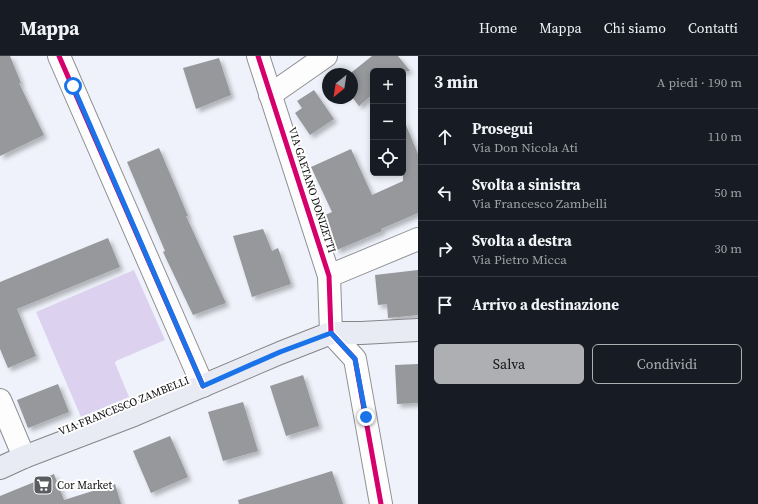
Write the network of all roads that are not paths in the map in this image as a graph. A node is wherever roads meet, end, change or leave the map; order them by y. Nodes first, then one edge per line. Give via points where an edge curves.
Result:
1 (59, 56) edge
2 (258, 56) edge
3 (326, 56) edge
4 (270, 95) junction
5 (418, 239) edge
6 (330, 276) junction
7 (418, 330) edge
8 (331, 333) junction
9 (203, 386) junction
10 (0, 400) edge
11 (24, 457) junction
12 (0, 468) edge
13 (381, 504) edge

1 - 9 street
2 - 4 street, VIA GAETANO DONIZETTI
3 - 4 street
4 - 6 street, VIA GAETANO DONIZETTI
5 - 6 street
6 - 8 street, VIA GAETANO DONIZETTI
7 - 8 main road, VIA FRANCESCO ZAMBELLI
8 - 9 main road, VIA FRANCESCO ZAMBELLI
8 - 13 street via 355,359
9 - 11 main road, VIA FRANCESCO ZAMBELLI
10 - 11 street
11 - 12 main road, VIA FRANCESCO ZAMBELLI

